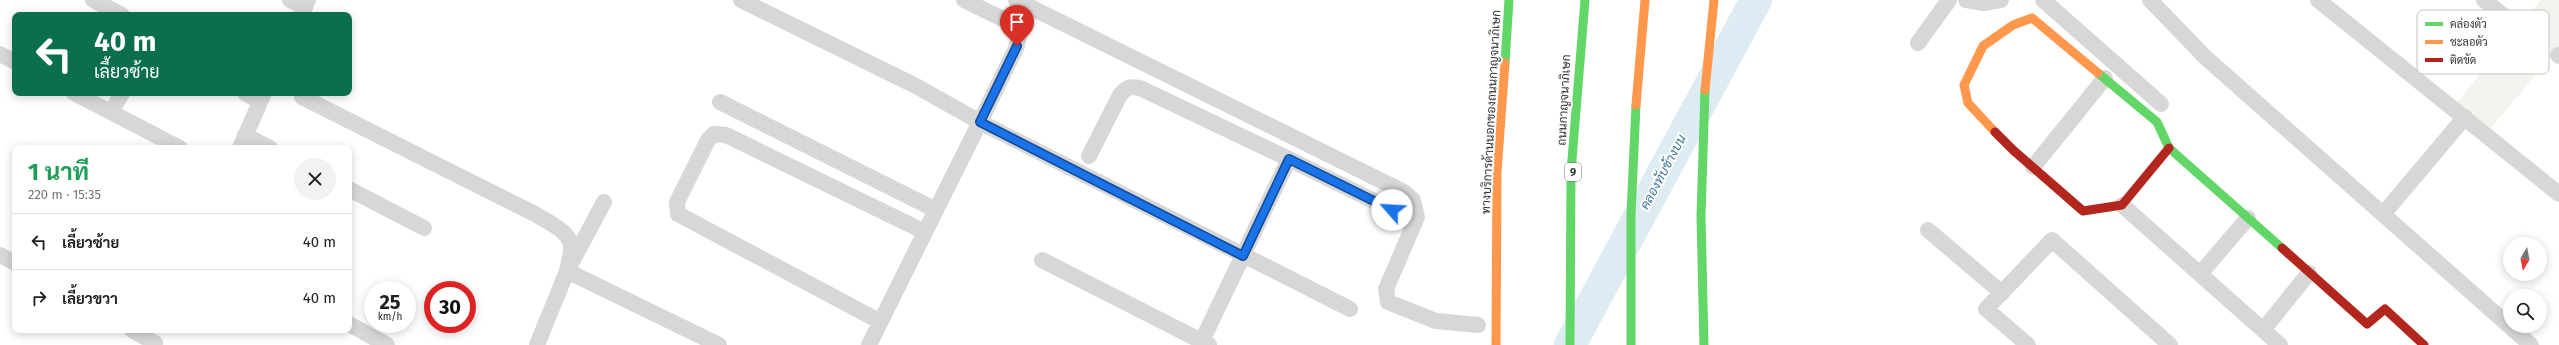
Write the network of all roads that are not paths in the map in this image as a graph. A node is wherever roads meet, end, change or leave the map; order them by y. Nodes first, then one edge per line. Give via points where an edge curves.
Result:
1 (93, 0) edge
2 (290, 0) edge
3 (964, 0) edge
4 (1016, 0) edge
5 (1509, 0) edge
6 (1585, 0) edge
7 (1645, 0) edge
8 (1714, 0) edge
9 (1949, 0) edge
10 (1966, 0) edge
11 (2001, 0) edge
12 (2043, 0) edge
13 (2151, 0) edge
14 (2318, 0) edge
15 (2484, 0) edge
16 (747, 1) edge
17 (304, 7) edge
18 (2496, 10) edge
19 (116, 12) edge
20 (1918, 43) dead end
21 (0, 54) edge
22 (12, 60) edge
23 (2105, 78) junction
24 (80, 96) edge
25 (120, 96) edge
26 (302, 97) dead end
27 (262, 98) edge
28 (720, 102) dead end
29 (2161, 104) dead end
30 (112, 112) junction
31 (2465, 117) junction
32 (980, 122) junction
33 (243, 142) edge
34 (174, 145) edge
35 (256, 145) edge
36 (2169, 148) junction
37 (1089, 156) dead end
38 (1289, 159) junction
39 (2033, 167) junction
40 (352, 191) edge
41 (2559, 194) edge
42 (604, 202) dead end
43 (2122, 205) junction
44 (936, 210) junction
45 (1392, 210) dead end
46 (2384, 213) junction
47 (2248, 218) junction
48 (424, 228) dead end
49 (1928, 230) dead end
50 (925, 232) junction
51 (0, 255) edge
52 (1243, 256) junction
53 (1042, 260) dead end
54 (12, 261) edge
55 (567, 271) junction
56 (2309, 273) junction
57 (2200, 274) junction
58 (2002, 293) junction
59 (1350, 309) dead end
60 (879, 321) junction
61 (1478, 325) dead end
62 (352, 326) edge
63 (2263, 330) junction
64 (140, 333) edge
65 (156, 339) edge
66 (1204, 344) edge
67 (387, 345) edge
68 (537, 345) edge
69 (719, 345) edge
70 (869, 345) edge
71 (1496, 345) edge
72 (1570, 345) edge
73 (1631, 345) edge
74 (1704, 345) edge
75 (2028, 345) edge
76 (2170, 345) edge
77 (2280, 345) edge
78 (2424, 345) edge
79 (2531, 345) edge

1 - 19 street
2 - 17 street
3 - 32 street via 1013,24 1019,35 1017,46
4 - 61 street via 1404,192 1413,200 1417,217 1386,289 1388,302 1436,321
5 - 71 main road, ทางบริการด้านนอกของถนนกาญจนาภิเษก via 1496,172
6 - 72 main road, ถนนกาญจนาภิเษก / 9 via 1577,64 1570,225
7 - 73 main road via 1638,67 1630,241
8 - 74 main road via 1704,97 1699,248
9 - 20 street
10 - 11 street via 1984,3
12 - 29 street
13 - 46 street via 2211,62
14 - 31 street
15 - 18 street
16 - 32 street via 916,86
21 - 22 street
23 - 36 main road via 2156,122
23 - 39 street
23 - 39 main road via 2032,18 2013,25 1983,46 1964,85 1968,104
24 - 30 street
25 - 30 street
26 - 55 street via 557,228 571,245
27 - 33 street
28 - 44 street
30 - 34 street
31 - 41 street
31 - 46 street
32 - 44 street
32 - 52 street
33 - 35 street
36 - 43 main road
36 - 47 main road
37 - 38 street via 1120,95 1126,88 1132,87 1140,88
38 - 45 street
38 - 52 street
39 - 43 main road via 2083,211
40 - 48 street
42 - 55 street
43 - 57 street
44 - 50 street
46 - 79 street
47 - 56 main road
47 - 57 street
49 - 58 street
50 - 60 street
50 - 60 street via 726,135 714,134 708,140 677,202 678,214
51 - 54 street
52 - 59 street
52 - 66 street
53 - 66 street
55 - 68 street
55 - 69 street
56 - 63 street
56 - 78 main road via 2367,324 2385,309
57 - 63 street
58 - 75 street via 1986,309
58 - 76 street via 2052,240
60 - 70 street
62 - 67 street
63 - 77 street
64 - 65 street

